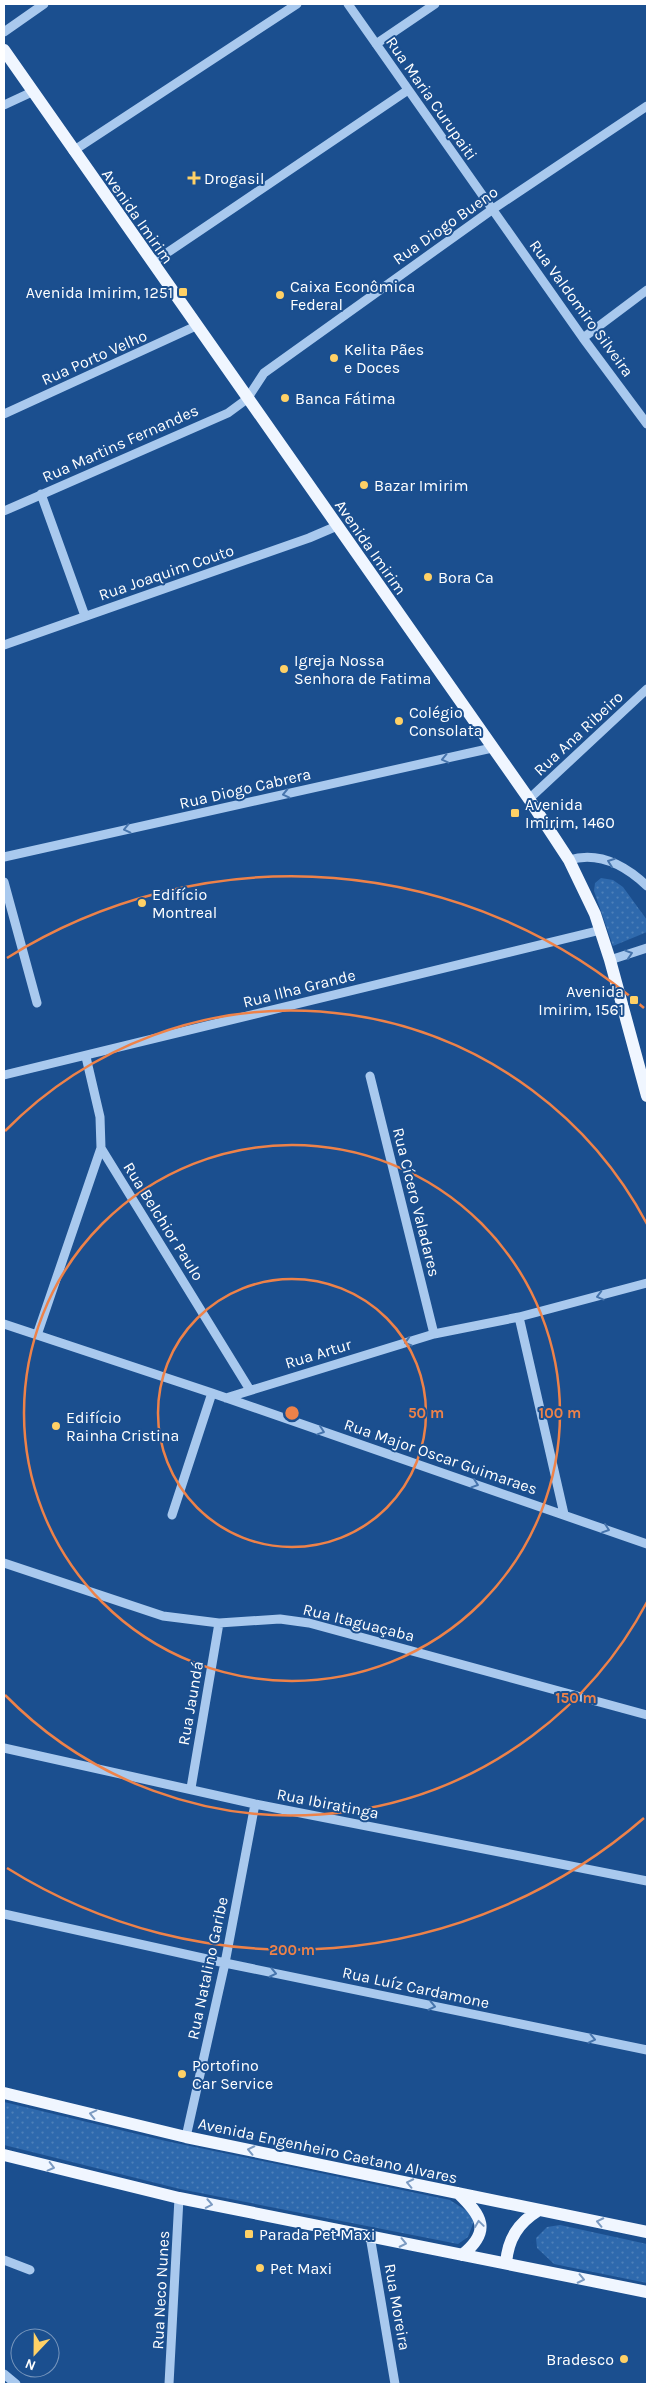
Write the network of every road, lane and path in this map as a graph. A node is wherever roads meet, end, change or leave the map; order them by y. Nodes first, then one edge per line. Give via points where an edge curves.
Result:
1 (44, 4) edge
2 (297, 4) edge
3 (348, 4) edge
4 (436, 4) edge
5 (4, 32) edge
6 (376, 44) junction
7 (4, 50) edge
8 (408, 90) junction
9 (32, 92) junction
10 (4, 105) edge
11 (647, 106) edge
12 (73, 151) junction
13 (493, 209) junction
14 (152, 263) junction
15 (647, 290) edge
16 (196, 326) junction
17 (583, 338) junction
18 (247, 399) junction
19 (4, 414) edge
20 (647, 424) edge
21 (41, 494) junction
22 (4, 511) edge
23 (337, 526) junction
24 (85, 616) junction
25 (4, 645) edge
26 (647, 689) edge
27 (492, 748) junction
28 (529, 799) junction
29 (4, 857) edge
30 (569, 860) junction
31 (4, 882) edge
32 (647, 886) edge
33 (601, 930) junction
34 (647, 948) edge
35 (610, 960) junction
36 (37, 1003) dead end
37 (86, 1057) junction
38 (4, 1075) edge
39 (370, 1076) dead end
40 (647, 1096) edge
41 (101, 1148) junction
42 (647, 1283) edge
43 (519, 1317) junction
44 (4, 1324) edge
45 (434, 1334) junction
46 (37, 1335) junction
47 (250, 1390) junction
48 (212, 1393) junction
49 (226, 1398) junction
50 (564, 1514) junction
51 (172, 1515) dead end
52 (647, 1544) edge
53 (4, 1563) edge
54 (219, 1623) junction
55 (647, 1715) edge
56 (4, 1748) edge
57 (191, 1788) junction
58 (255, 1804) junction
59 (647, 1882) edge
60 (4, 1914) edge
61 (226, 1963) junction
62 (647, 2050) edge
63 (4, 2093) edge
64 (186, 2136) junction
65 (4, 2155) edge
66 (458, 2193) junction
67 (179, 2198) junction
68 (539, 2210) junction
69 (647, 2232) edge
70 (370, 2236) junction
71 (462, 2255) junction
72 (4, 2260) edge
73 (506, 2263) junction
74 (30, 2270) dead end
75 (647, 2292) edge
76 (4, 2374) edge
77 (16, 2384) edge
78 (170, 2384) edge
79 (395, 2384) edge

1 - 5 street
2 - 12 street
3 - 6 street, Rua Maria Curupaiti
4 - 6 street
6 - 8 street, Rua Maria Curupaiti
7 - 9 main road, Avenida Imirim
8 - 13 street, Rua Maria Curupaiti
8 - 14 street
9 - 10 street
9 - 12 main road, Avenida Imirim
11 - 13 street, Rua Diogo Bueno
12 - 14 main road, Avenida Imirim
13 - 17 street, Rua Valdomiro Silveira
13 - 18 street, Rua Diogo Bueno via 264,372
14 - 16 main road, Avenida Imirim
15 - 17 street
16 - 18 main road, Avenida Imirim
16 - 19 street, Rua Porto Velho
17 - 20 street, Rua Valdomiro Silveira
18 - 21 street, Rua Martins Fernandes via 228,412
18 - 23 main road, Avenida Imirim
21 - 22 street, Rua Martins Fernandes
21 - 24 street
23 - 24 street, Rua Joaquim Couto
23 - 27 main road, Avenida Imirim
24 - 25 street, Rua Joaquim Couto
26 - 28 street, Rua Ana Ribeiro
27 - 28 main road, Avenida Imirim
27 -> 29 street, Rua Diogo Cabrera
28 - 30 main road, Avenida Imirim
32 -> 30 street via 628,870 605,859 581,857
30 - 33 main road, Avenida Imirim
31 - 36 street
33 - 35 main road, Avenida Imirim
33 - 37 street, Rua Ilha Grande
35 -> 34 street
35 - 40 main road, Avenida Imirim
37 - 38 street, Rua Ilha Grande
37 - 41 street, Rua Belchior Paulo via 100,1117
39 - 45 street, Rua Cícero Valadares
41 - 46 street
41 - 47 street, Rua Belchior Paulo
42 -> 43 street, Rua Artur
43 - 45 street, Rua Artur
43 - 50 street
44 - 46 street
45 -> 47 street, Rua Artur
46 - 48 street
47 - 49 street, Rua Artur
48 - 49 street
48 - 51 street
49 -> 50 street, Rua Major Oscar Guimaraes
50 -> 52 street, Rua Major Oscar Guimaraes
53 - 54 street, Rua Itaguaçaba via 163,1616
54 - 55 street, Rua Itaguaçaba via 280,1619 309,1622
54 - 57 street, Rua Jaundá
56 - 57 street, Rua Ibiratinga
57 - 58 street, Rua Ibiratinga
58 - 59 street, Rua Ibiratinga
58 - 61 street, Rua Natalino Garibe
60 - 61 street, Rua Luíz Cardamone
61 -> 62 street, Rua Luíz Cardamone
61 - 64 street, Rua Natalino Garibe
64 -> 63 main road, Avenida Engenheiro Caetano Alvares
66 -> 64 main road, Avenida Engenheiro Caetano Alvares
65 -> 67 main road
66 - 68 main road, Avenida Engenheiro Caetano Alvares
71 -> 66 main road via 478,2240 481,2223 475,2211
67 -> 70 main road
67 - 78 street, Rua Neco Nunes
69 -> 68 main road, Avenida Engenheiro Caetano Alvares
68 - 73 main road via 513,2234
70 -> 71 main road
70 - 79 street, Rua Moreira
71 - 73 main road
72 - 74 street
73 -> 75 main road
76 - 77 street

